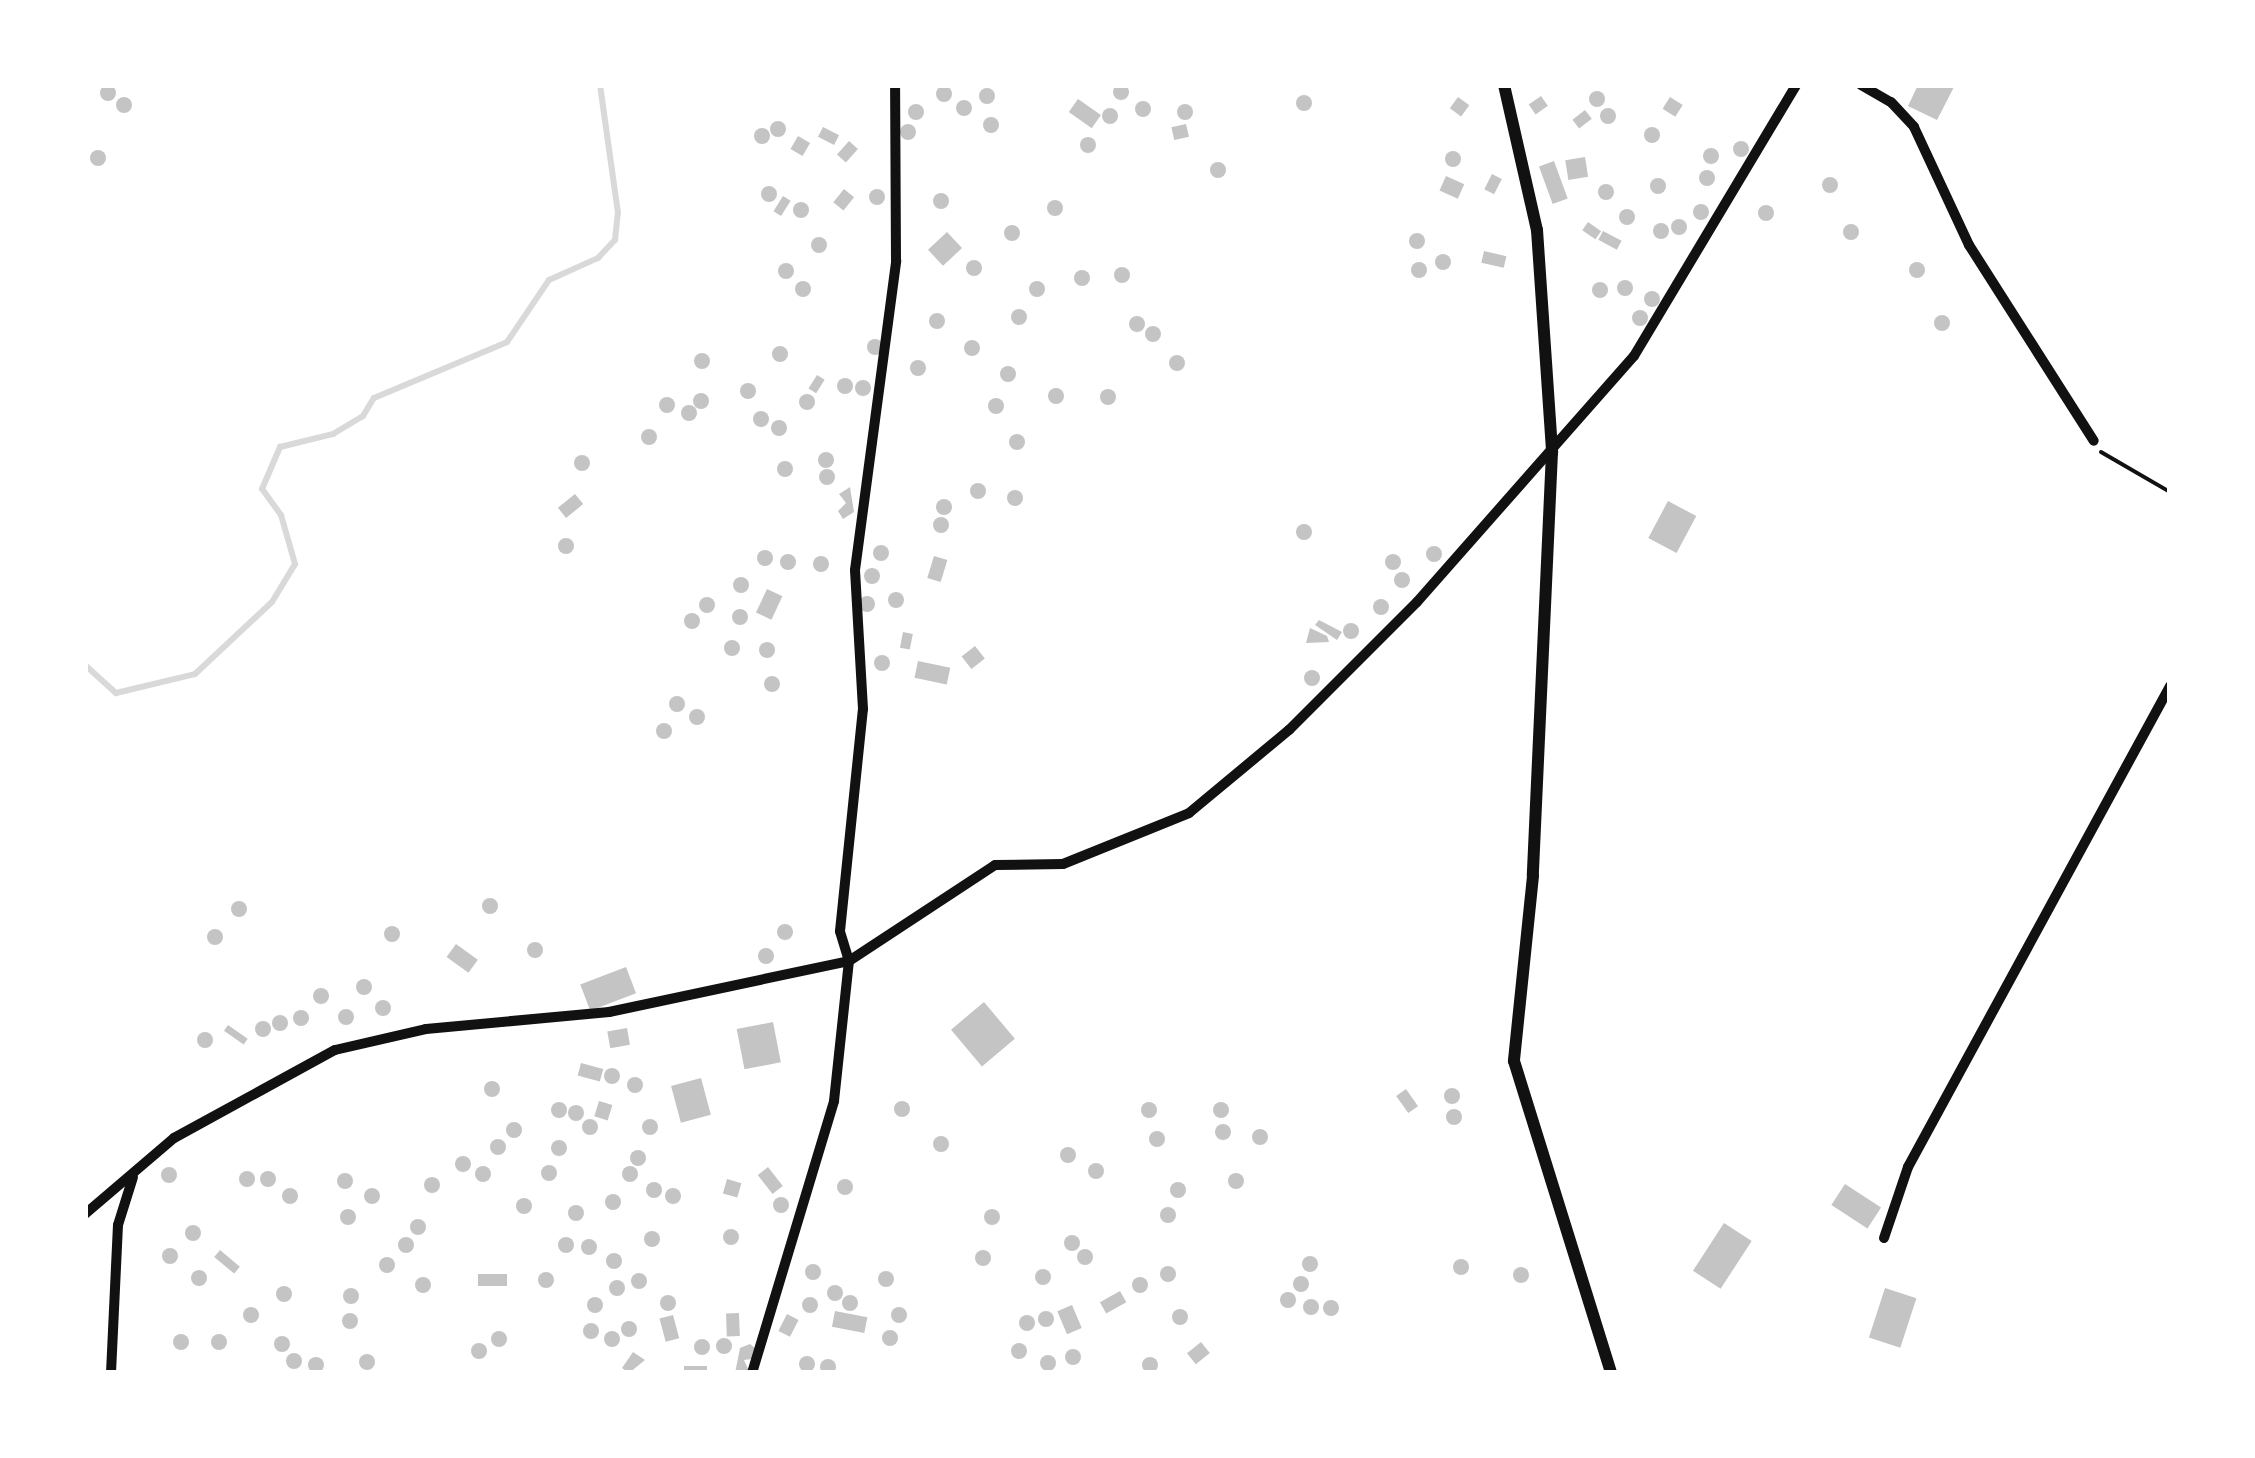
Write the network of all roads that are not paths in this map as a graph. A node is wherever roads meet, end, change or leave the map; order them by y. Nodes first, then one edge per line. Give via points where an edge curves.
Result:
1 (895, 85) edge
2 (1504, 85) edge
3 (1796, 85) edge
4 (1861, 85) edge
5 (2094, 441) road end
6 (1552, 452) junction
7 (2170, 686) edge
8 (849, 961) junction
9 (133, 1177) junction
10 (85, 1214) edge
11 (1884, 1238) dead end
12 (111, 1373) edge
13 (752, 1373) edge
14 (1611, 1373) edge

1 - 8 street via 896,261 855,570 863,710 840,931
2 - 6 street via 1537,230
3 - 6 street via 1634,356
4 - 5 street via 1891,102 1914,127 1968,246
6 - 8 street via 1288,730 1189,813 1063,864 995,865
6 - 14 street via 1532,876 1514,1061
7 - 11 street via 1908,1167
8 - 9 street via 609,1012 426,1028 335,1050 174,1138
8 - 13 street via 834,1101
9 - 10 street
9 - 12 street via 118,1225

